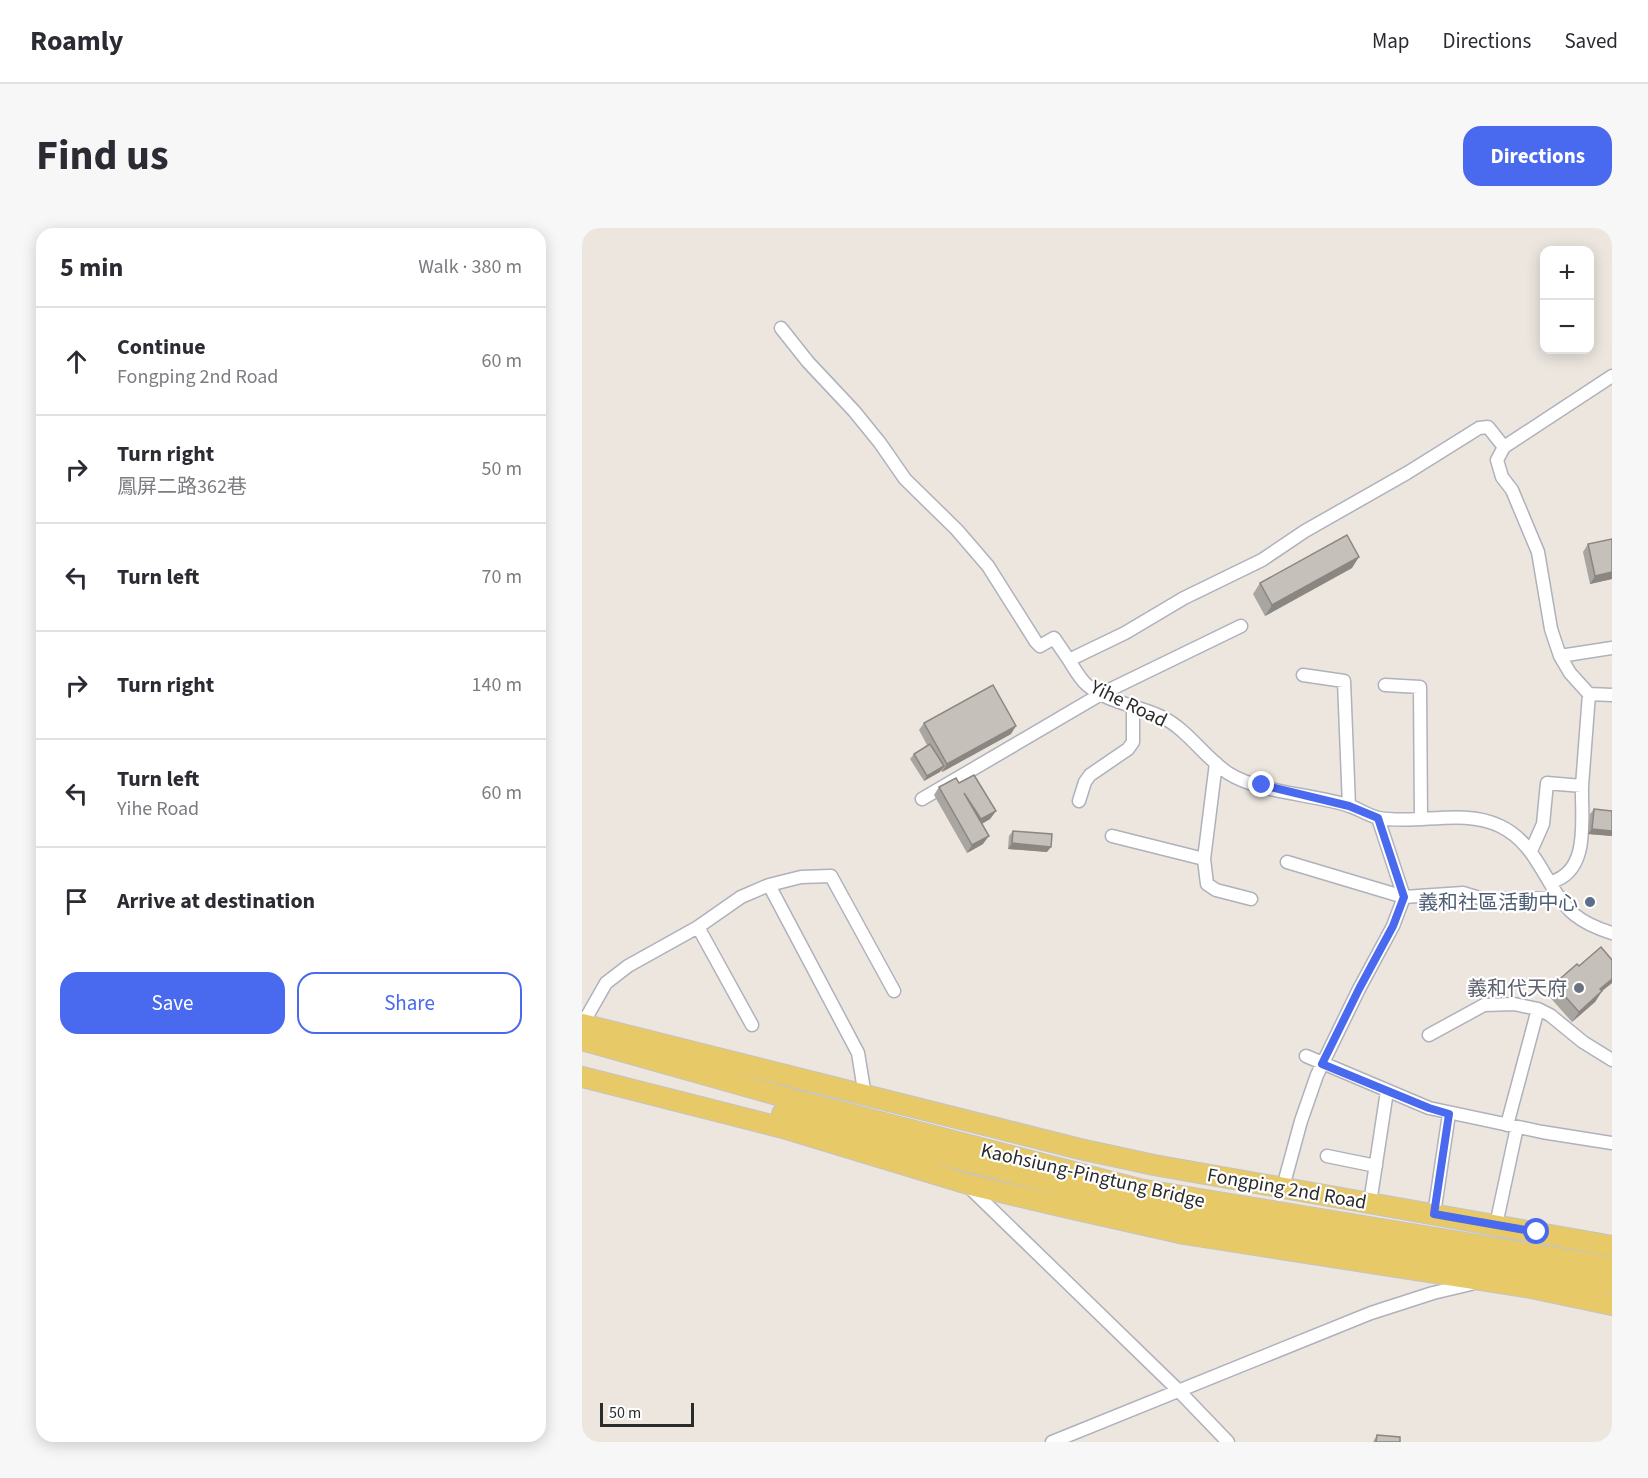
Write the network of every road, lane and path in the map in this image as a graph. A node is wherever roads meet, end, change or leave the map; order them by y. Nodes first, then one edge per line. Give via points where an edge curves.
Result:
1 (781, 328) dead end
2 (1612, 376) edge
3 (1504, 447) junction
4 (1241, 626) dead end
5 (1612, 648) edge
6 (1560, 656) junction
7 (1069, 660) junction
8 (1303, 675) dead end
9 (1385, 686) dead end
10 (1101, 694) junction
11 (1589, 694) junction
12 (1612, 695) edge
13 (1133, 708) junction
14 (1216, 763) junction
15 (1582, 786) junction
16 (922, 799) dead end
17 (1079, 801) dead end
18 (1349, 806) junction
19 (1378, 818) junction
20 (1421, 819) junction
21 (1112, 836) dead end
22 (1531, 851) junction
23 (1204, 859) junction
24 (1287, 862) dead end
25 (1551, 882) junction
26 (769, 885) junction
27 (1404, 897) junction
28 (1560, 897) junction
29 (1251, 899) dead end
30 (698, 927) junction
31 (1612, 933) edge
32 (894, 991) dead end
33 (1539, 1009) junction
34 (582, 1024) edge
35 (752, 1025) dead end
36 (1429, 1035) dead end
37 (582, 1040) edge
38 (1306, 1056) dead end
39 (1612, 1060) edge
40 (582, 1063) edge
41 (1322, 1064) junction
42 (582, 1077) edge
43 (1387, 1091) junction
44 (865, 1096) junction
45 (1449, 1114) junction
46 (1512, 1126) junction
47 (1612, 1143) edge
48 (1327, 1156) dead end
49 (1376, 1166) junction
50 (1286, 1176) dead end
51 (971, 1185) junction
52 (1370, 1203) junction
53 (1434, 1214) junction
54 (1496, 1225) junction
55 (1612, 1246) edge
56 (1612, 1267) edge
57 (1484, 1281) junction
58 (1612, 1284) edge
59 (1612, 1305) edge
60 (1178, 1390) junction
61 (1052, 1442) edge
62 (1228, 1442) edge

1 - 7 street via 874,435 904,479 988,566 1036,642 1040,646 1054,638
2 - 3 street
3 - 6 street via 1497,460 1538,552 1551,629
3 - 7 street, Yihe Road via 1488,427 1479,428 1262,560
4 - 10 street
5 - 6 street
6 - 11 street
7 - 10 street, Yihe Road via 1086,685
8 - 18 street via 1344,681
9 - 20 street via 1420,687
10 - 13 street, Yihe Road
10 - 16 street
11 - 12 street
11 - 15 street
13 - 14 street, Yihe Road via 1162,717
13 - 17 street via 1133,742 1090,776
14 - 18 street, Yihe Road via 1244,783
14 - 23 street
15 - 22 street via 1547,783 1543,824
15 - 25 street via 1580,852 1563,879
18 - 19 street, Yihe Road
19 - 20 street, Yihe Road
19 - 27 street
20 - 22 street, Yihe Road via 1479,819 1500,826
21 - 23 street
22 - 25 street, Yihe Road
23 - 29 street via 1211,889
24 - 27 street
25 - 28 street, Yihe Road
26 - 30 street via 741,897
26 - 32 street via 801,877 831,876
26 - 44 street via 858,1053
27 - 28 street via 1463,893 1486,900
27 - 41 street
28 - 31 street, Yihe Road via 1588,924
30 - 34 street via 628,966 606,983
30 - 35 street
33 - 36 street via 1514,1004 1484,1005
33 - 39 street
33 - 46 street
34 - 44 main road, Fongping 2nd Road
37 - 56 main road, Kaohsiung-Pingtung Bridge via 1139,1189
38 - 41 street
40 - 58 main road, Kaohsiung-Pingtung Bridge via 1137,1205
41 - 43 street
41 - 50 street
42 - 51 main road via 783,1128
43 - 45 street
43 - 49 street
44 - 52 main road, Fongping 2nd Road via 1154,1165
45 - 46 street
45 - 53 street
46 - 47 street
46 - 54 street
48 - 49 street
49 - 52 street
51 - 57 main road via 1184,1234
51 - 60 street
52 - 53 main road, Fongping 2nd Road
53 - 54 main road, Fongping 2nd Road
54 - 55 main road, Fongping 2nd Road
57 - 59 main road
57 - 60 street via 1371,1313
60 - 61 street
60 - 62 street

